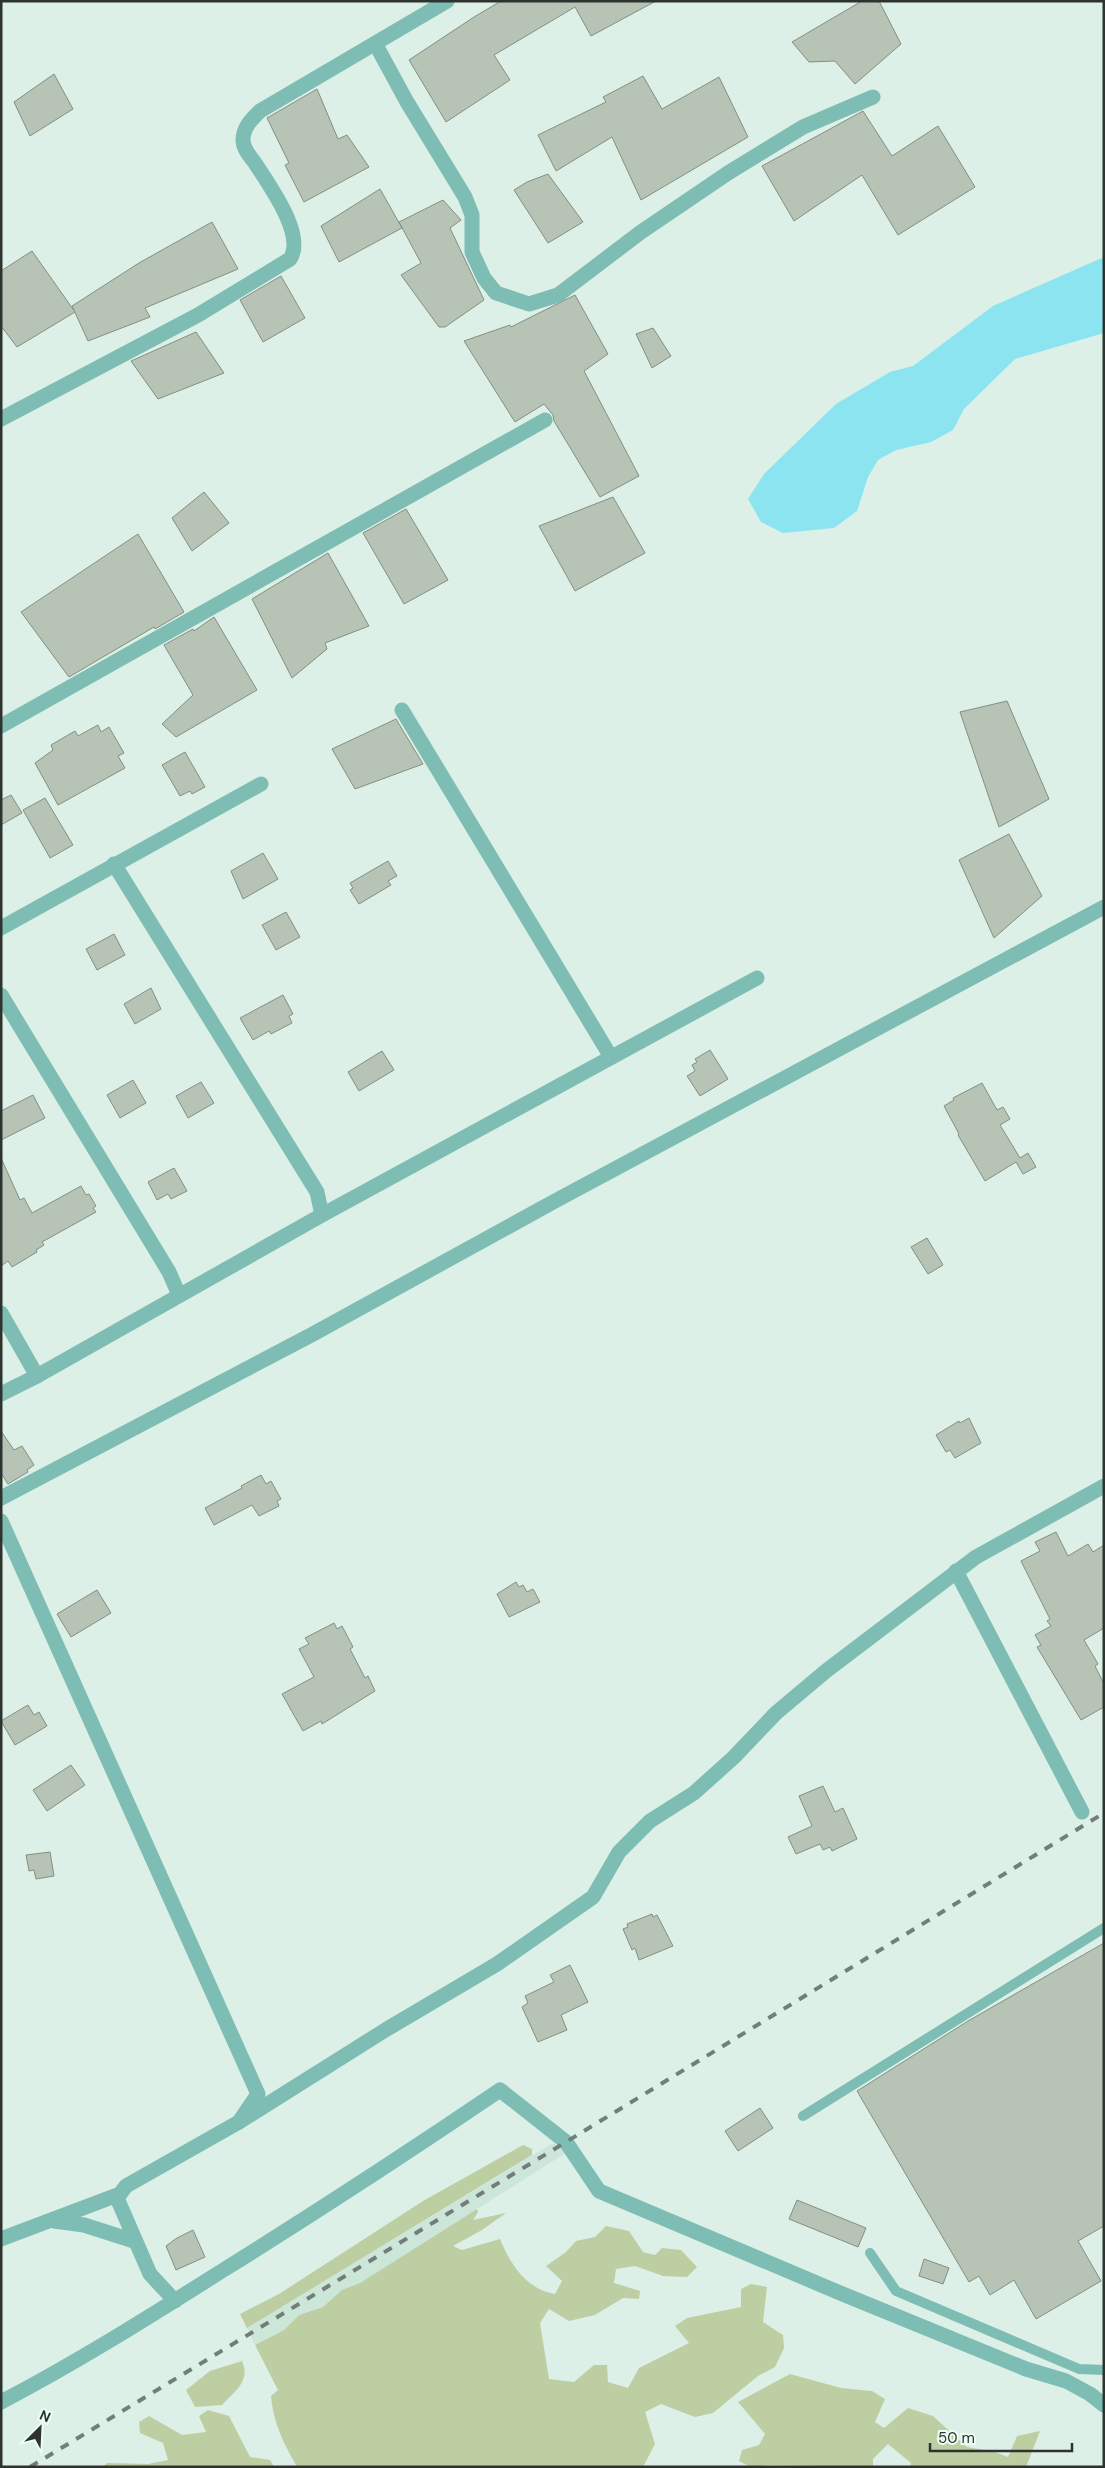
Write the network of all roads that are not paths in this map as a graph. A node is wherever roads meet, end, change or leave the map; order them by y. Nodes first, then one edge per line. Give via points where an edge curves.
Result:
1 (446, 1) edge
2 (376, 45) junction
3 (874, 97) dead end
4 (1, 419) edge
5 (545, 420) dead end
6 (402, 710) dead end
7 (1, 726) edge
8 (261, 784) dead end
9 (114, 864) junction
10 (1104, 907) edge
11 (1, 928) edge
12 (757, 978) dead end
13 (1, 995) edge
14 (611, 1057) junction
15 (322, 1215) junction
16 (179, 1295) junction
17 (1, 1313) edge
18 (37, 1376) junction
19 (1, 1394) edge
20 (1104, 1486) edge
21 (1, 1498) edge
22 (1, 1521) edge
23 (956, 1572) junction
24 (1082, 1812) dead end
25 (1104, 1928) edge
26 (803, 2116) dead end
27 (239, 2122) junction
28 (120, 2194) junction
29 (50, 2221) junction
30 (1, 2239) edge
31 (134, 2241) junction
32 (870, 2253) dead end
33 (175, 2301) junction
34 (1104, 2370) edge
35 (1, 2402) edge
36 (1104, 2405) edge

1 - 2 street
2 - 3 street via 465,197 472,215 472,252 484,278 496,293 528,304 558,295 641,232 803,127
2 - 4 street via 260,111 244,130 245,149 293,230 295,243 290,259 198,315
5 - 7 street
6 - 14 street
8 - 9 street
9 - 11 street
9 - 15 street via 317,1192
10 - 21 street via 555,1200 314,1334
12 - 14 street
13 - 16 street via 169,1272
14 - 15 street
15 - 16 street
16 - 18 street
17 - 18 street
18 - 19 street
20 - 23 street via 976,1557
22 - 27 street via 258,2094
23 - 24 street
23 - 27 street via 797,1695 694,1793 650,1821 619,1852 593,1897 497,1964
25 - 26 lane
27 - 28 street via 126,2186
28 - 29 street
28 - 31 street via 117,2198
29 - 30 street
29 - 31 street via 84,2225
31 - 33 street via 150,2274
32 - 34 lane via 896,2291 1079,2370
33 - 35 street
33 - 36 street via 362,2183 500,2090 566,2142 600,2191 854,2299 1026,2369 1066,2381

